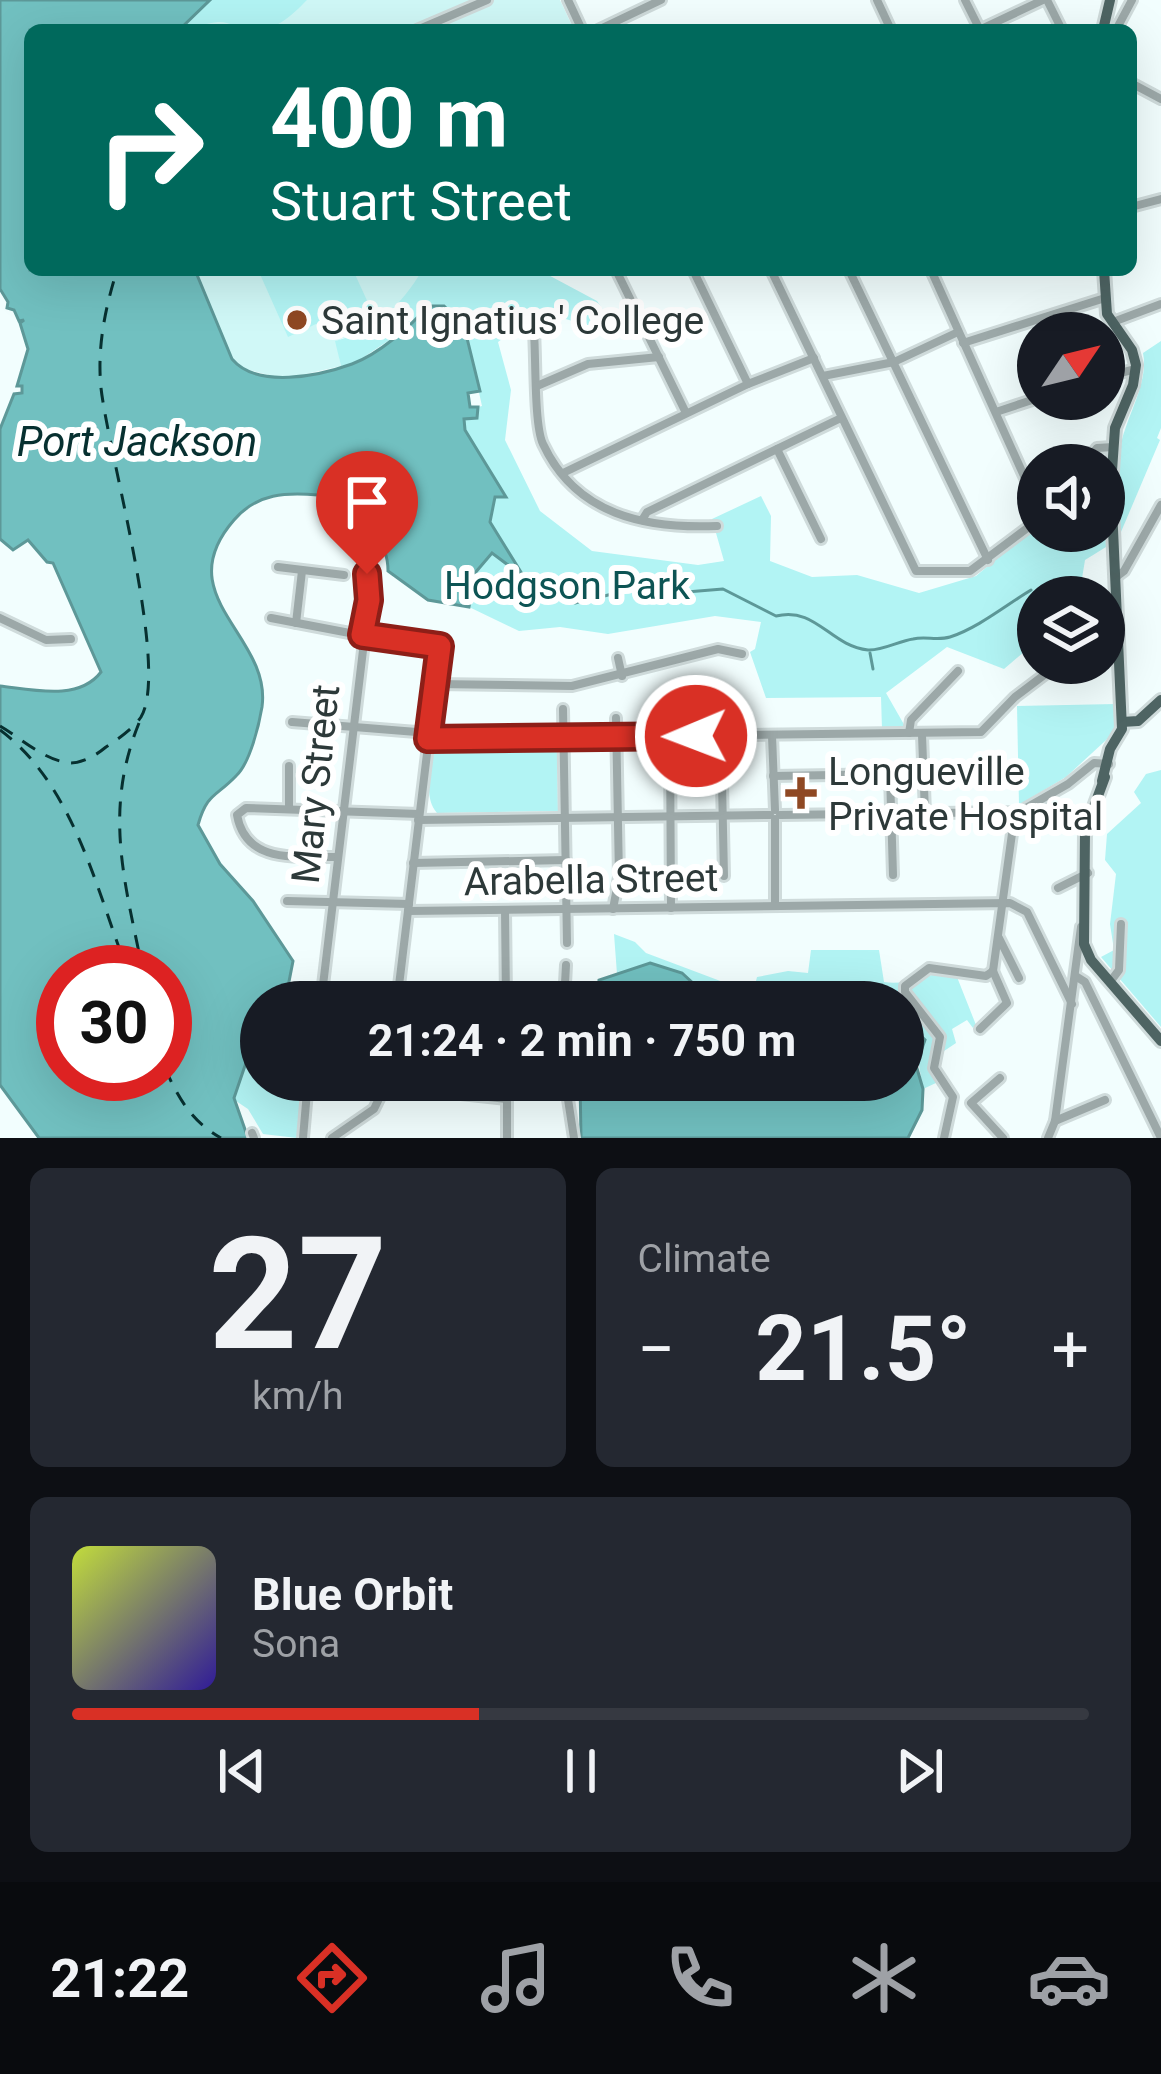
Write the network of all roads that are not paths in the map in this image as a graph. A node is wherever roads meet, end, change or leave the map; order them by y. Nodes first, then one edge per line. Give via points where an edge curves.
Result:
1 (487, 0) edge
2 (662, 0) edge
3 (1045, 0) edge
4 (1110, 2) edge
5 (1129, 5) edge
6 (431, 24) edge
7 (611, 24) edge
8 (993, 24) edge
9 (619, 276) edge
10 (696, 276) edge
11 (774, 276) edge
12 (852, 276) edge
13 (934, 276) edge
14 (1104, 276) edge
15 (1105, 298) junction
16 (1161, 304) edge
17 (1109, 312) edge
18 (1125, 317) edge
19 (958, 332) junction
20 (534, 333) dead end
21 (1125, 340) edge
22 (963, 344) junction
23 (659, 357) junction
24 (814, 358) junction
25 (894, 362) junction
26 (1136, 370) junction
27 (1125, 372) edge
28 (823, 377) junction
29 (748, 384) junction
30 (538, 386) junction
31 (1017, 405) edge
32 (996, 412) junction
33 (686, 413) junction
34 (841, 418) junction
35 (1113, 444) edge
36 (777, 449) junction
37 (1017, 460) edge
38 (563, 473) junction
39 (1161, 505) edge
40 (640, 519) junction
41 (717, 526) dead end
42 (1017, 537) edge
43 (821, 539) dead end
44 (988, 560) junction
45 (278, 567) dead end
46 (302, 571) junction
47 (367, 574) dead end
48 (344, 575) dead end
49 (1116, 576) edge
50 (271, 618) dead end
51 (0, 619) edge
52 (296, 623) junction
53 (362, 635) junction
54 (71, 639) dead end
55 (742, 654) dead end
56 (618, 658) dead end
57 (958, 671) dead end
58 (622, 676) junction
59 (435, 684) junction
60 (1033, 684) edge
61 (1122, 684) edge
62 (1161, 700) edge
63 (563, 709) dead end
64 (616, 718) dead end
65 (292, 722) dead end
66 (1123, 722) junction
67 (352, 726) junction
68 (909, 733) junction
69 (922, 735) junction
70 (428, 736) junction
71 (670, 736) junction
72 (721, 736) junction
73 (772, 736) junction
74 (616, 737) junction
75 (563, 739) junction
76 (1107, 763) junction
77 (289, 766) dead end
78 (1018, 772) dead end
79 (890, 775) junction
80 (923, 775) junction
81 (773, 776) junction
82 (289, 809) junction
83 (343, 812) junction
84 (1015, 812) junction
85 (891, 814) junction
86 (925, 814) junction
87 (775, 815) junction
88 (672, 816) junction
89 (723, 816) junction
90 (419, 817) junction
91 (619, 817) junction
92 (567, 818) junction
93 (338, 857) junction
94 (566, 860) junction
95 (413, 863) junction
96 (1088, 873) junction
97 (893, 875) dead end
98 (724, 876) dead end
99 (1058, 888) dead end
100 (287, 901) dead end
101 (333, 902) junction
102 (1003, 903) junction
103 (775, 906) junction
104 (408, 908) junction
105 (613, 908) junction
106 (671, 908) junction
107 (566, 909) junction
108 (505, 910) junction
109 (1121, 924) dead end
110 (1082, 926) junction
111 (998, 937) junction
112 (567, 943) dead end
113 (1091, 961) junction
114 (566, 965) dead end
115 (993, 971) junction
116 (1077, 977) junction
117 (1019, 978) dead end
118 (324, 981) edge
119 (399, 981) edge
120 (506, 981) edge
121 (565, 981) edge
122 (1110, 982) junction
123 (1072, 1004) junction
124 (980, 1029) dead end
125 (1161, 1041) edge
126 (1000, 1078) dead end
127 (1105, 1100) dead end
128 (306, 1101) edge
129 (378, 1101) edge
130 (507, 1101) edge
131 (568, 1101) edge
132 (1156, 1119) edge
133 (1054, 1121) junction
134 (303, 1138) edge
135 (332, 1138) edge
136 (507, 1138) edge
137 (574, 1138) edge
138 (944, 1138) edge
139 (1003, 1138) edge
140 (1048, 1138) edge
141 (1161, 1138) edge

1 - 6 street
2 - 7 street
3 - 8 street
4 - 5 street
9 - 23 street
10 - 29 street
11 - 24 street
12 - 25 street
13 - 19 street
14 - 15 main road
15 - 17 main road
15 - 22 street
16 - 18 street
19 - 22 street
19 - 25 street
20 - 30 street
21 - 26 main road
22 - 32 street
23 - 30 street via 588,364
23 - 33 street
24 - 28 street
24 - 29 street
25 - 28 street
25 - 44 street
26 - 27 street
26 - 35 main road
28 - 34 street
29 - 33 street
30 - 38 street via 541,441
31 - 32 street
32 - 37 street
33 - 38 street
34 - 36 street
34 - 44 street via 913,568 970,571
36 - 40 street
36 - 43 street
38 - 40 street via 599,508
39 - 49 street
40 - 41 street
42 - 44 street
45 - 46 street
46 - 48 street
46 - 52 street
47 - 53 street, Mary Street
50 - 52 street
51 - 54 street via 46,640
52 - 53 street
53 - 59 street via 440,646
53 - 67 street, Mary Street
55 - 58 street via 718,649
56 - 58 street
57 - 68 street via 911,720
58 - 59 street via 572,686
59 - 70 street
60 - 69 street via 987,729
61 - 66 main road
62 - 66 main road via 1140,720
63 - 75 street
64 - 74 street
65 - 67 street
66 - 76 main road
67 - 70 street
67 - 83 street, Mary Street
68 - 69 street
68 - 73 street
69 - 80 street
70 - 75 street
70 - 90 street
71 - 72 street
71 - 74 street
71 - 88 street
72 - 73 street
72 - 89 street
73 - 81 street
74 - 75 street
74 - 91 street
75 - 92 street
76 - 84 street via 1094,763
76 - 96 main road via 1086,826
77 - 82 street
78 - 80 street
79 - 80 street
79 - 81 street
79 - 85 street
80 - 86 street
81 - 87 street
82 - 83 street
82 - 93 street via 246,808 237,815 242,834 278,855
83 - 90 street
83 - 93 street, Mary Street
84 - 86 street
84 - 102 street
85 - 86 street
85 - 87 street
85 - 97 street
87 - 89 street
87 - 103 street
88 - 89 street
88 - 91 street
88 - 106 street
89 - 98 street
90 - 92 street
90 - 95 street
91 - 92 street
91 - 105 street
92 - 94 street
93 - 101 street, Mary Street
94 - 95 street
94 - 107 street
95 - 104 street
96 - 99 street
96 - 110 main road
100 - 101 street, Arabella Street
101 - 104 street, Arabella Street
101 - 118 street, Mary Street
102 - 103 street, Arabella Street
102 - 111 street
102 - 123 street via 1027,912
103 - 106 street, Arabella Street
104 - 108 street, Arabella Street
104 - 119 street
105 - 106 street, Arabella Street
105 - 107 street, Arabella Street
107 - 108 street, Arabella Street
107 - 112 street
108 - 120 street
109 - 122 street via 1119,970
110 - 113 main road
110 - 116 street
111 - 115 street
111 - 117 street
113 - 116 street
113 - 122 main road
114 - 121 street
115 - 124 street via 1007,1003
115 - 138 street via 929,968 905,992 940,1037 934,1068 953,1097
116 - 123 street
116 - 132 street
122 - 125 main road
123 - 133 street
126 - 139 street via 971,1103
127 - 133 street
128 - 134 street
129 - 135 street
130 - 136 street
131 - 137 street
132 - 141 street
133 - 140 street

